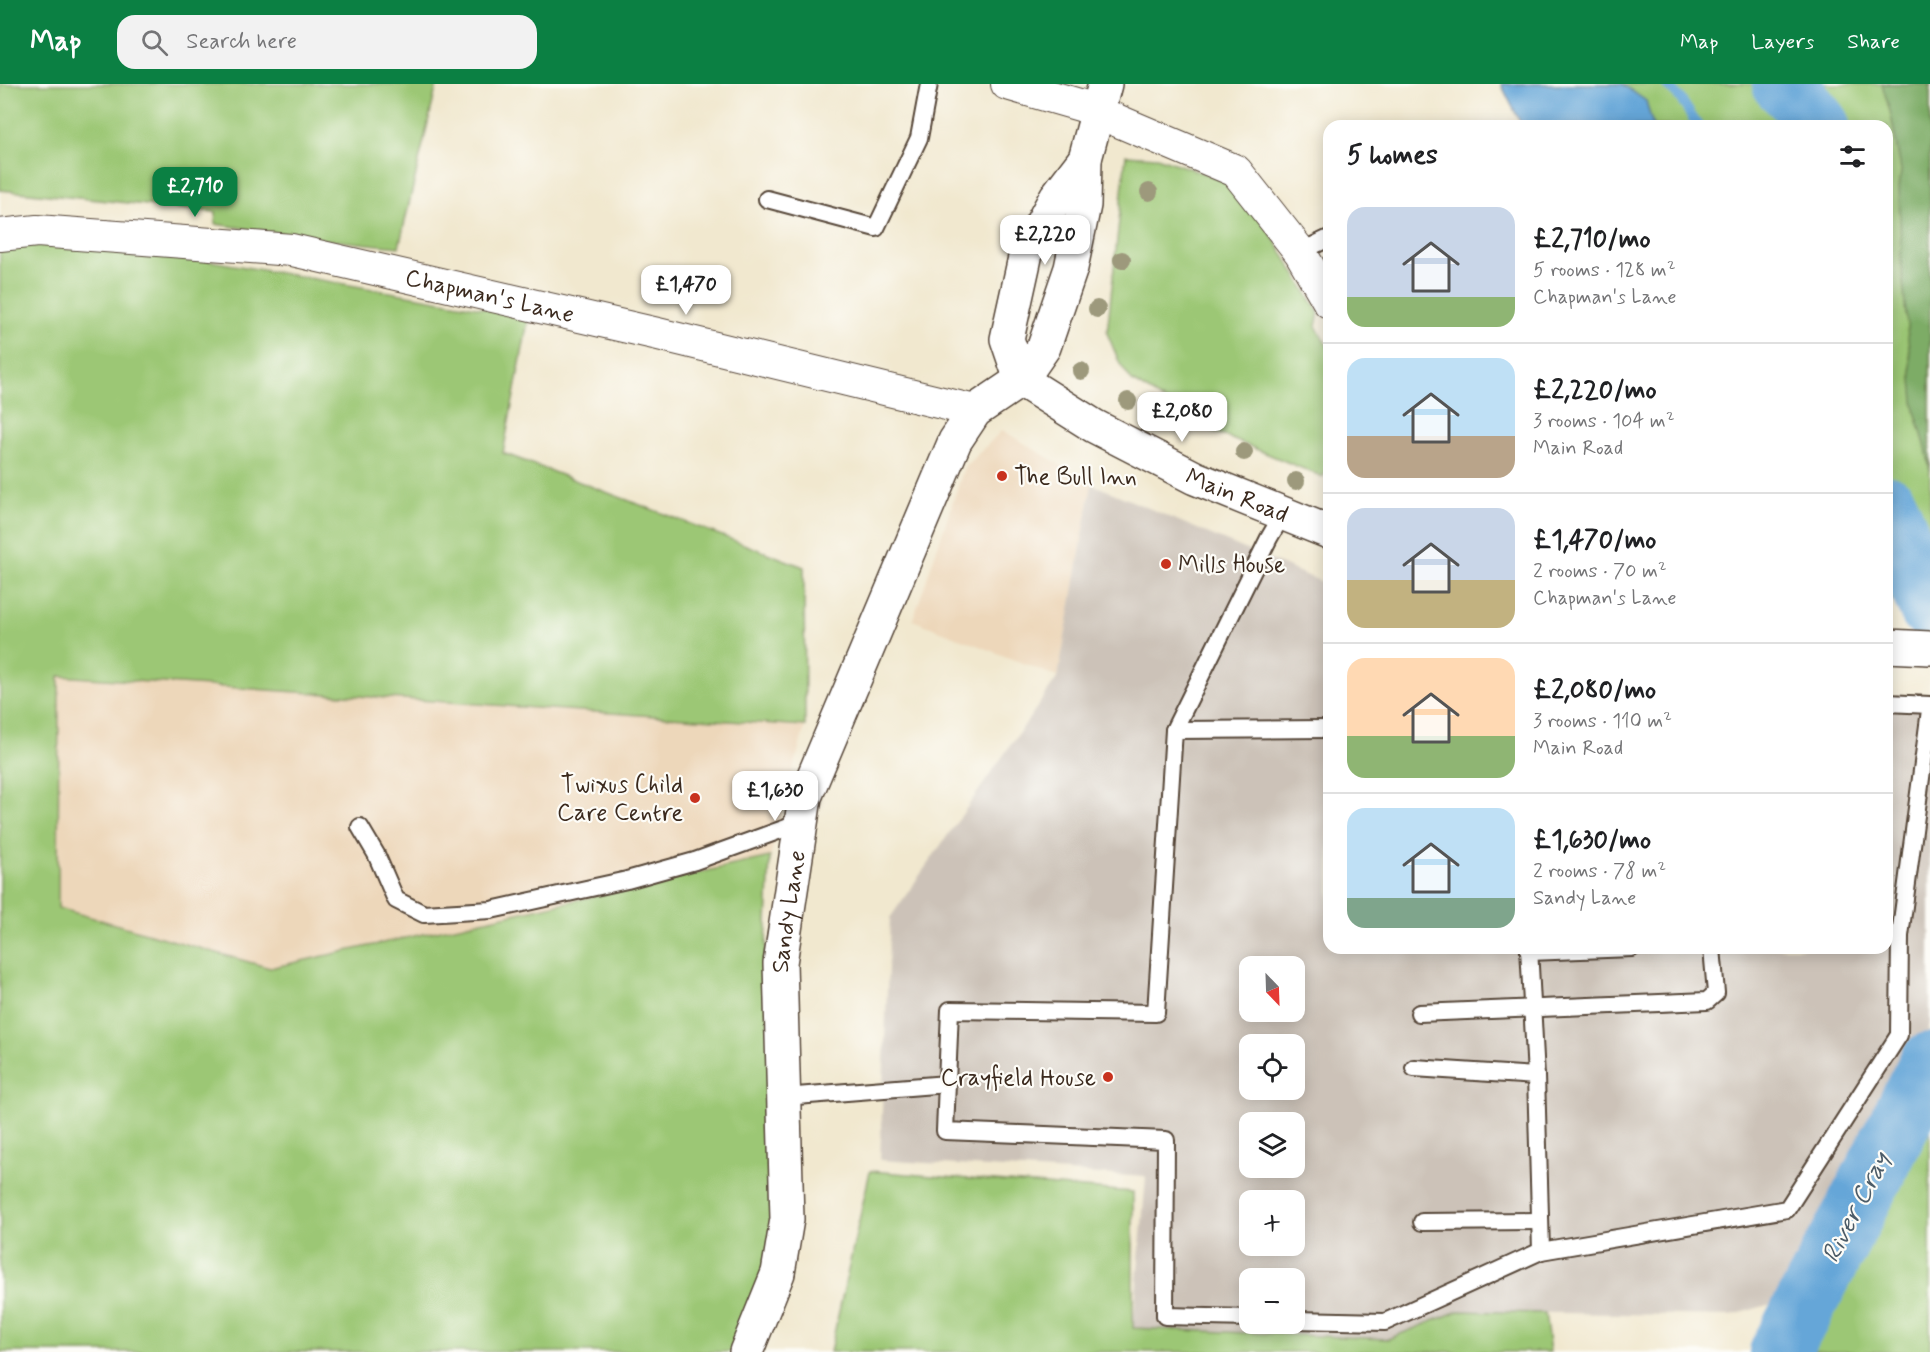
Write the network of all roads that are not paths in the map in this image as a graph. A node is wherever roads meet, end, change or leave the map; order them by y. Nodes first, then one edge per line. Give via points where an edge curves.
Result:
1 (928, 84) edge
2 (1007, 84) edge
3 (1101, 98) edge
4 (1085, 159) junction
5 (767, 199) dead end
6 (0, 235) edge
7 (1323, 241) edge
8 (1300, 252) junction
9 (1323, 292) edge
10 (1021, 380) junction
11 (975, 411) junction
12 (1283, 514) junction
13 (1323, 530) edge
14 (1893, 704) edge
15 (1930, 705) edge
16 (1930, 710) edge
17 (1323, 729) edge
18 (1174, 730) junction
19 (800, 823) junction
20 (360, 827) dead end
21 (1893, 937) edge
22 (1529, 954) edge
23 (1713, 954) edge
24 (1532, 1009) junction
25 (1419, 1013) dead end
26 (1414, 1068) dead end
27 (1536, 1076) junction
28 (947, 1084) junction
29 (784, 1097) junction
30 (1540, 1221) junction
31 (1422, 1222) dead end
32 (1541, 1251) junction
33 (1239, 1318) edge
34 (1305, 1320) edge
35 (746, 1352) edge

1 - 5 lane via 919,138 876,228
2 - 3 street
3 - 4 street
3 - 8 street via 1236,171
4 - 10 street via 1084,205 1071,268 1044,347
4 - 10 street via 1056,197 1026,253 1007,339
6 - 11 street, Chapman's Lane via 37,231 292,250
7 - 8 lane
8 - 9 street
10 - 11 street, Sandy Lane
10 - 12 street, Main Road via 1104,432 1196,478
11 - 19 street, Sandy Lane via 955,441 804,796
12 - 13 street, Main Road
12 - 18 lane
14 - 15 lane
16 - 21 lane
17 - 18 lane
18 - 28 lane via 1156,1013 950,1010
19 - 20 lane via 695,861 627,880 491,910 423,914 396,900
19 - 29 street, Sandy Lane via 780,963
21 - 32 lane via 1899,1035 1787,1209
22 - 24 lane
23 - 24 lane via 1716,993 1707,1001
24 - 25 lane
24 - 27 lane
26 - 27 lane
27 - 30 lane
28 - 29 lane
28 - 33 lane via 945,1131 1166,1140 1165,1316
29 - 35 street, Sandy Lane via 787,1219 778,1274
30 - 31 lane
30 - 32 lane
32 - 34 lane via 1385,1322

